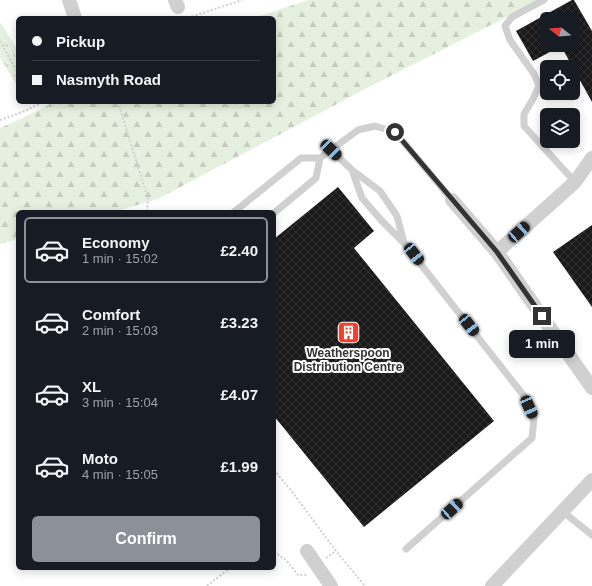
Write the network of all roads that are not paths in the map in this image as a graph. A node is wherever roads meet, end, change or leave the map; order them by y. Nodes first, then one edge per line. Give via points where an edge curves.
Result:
1 (69, 0) edge
2 (544, 0) edge
3 (73, 16) edge
4 (331, 150) junction
5 (320, 158) junction
6 (592, 158) edge
7 (352, 170) junction
8 (575, 182) junction
9 (452, 200) joint
10 (236, 210) edge
11 (276, 211) edge
12 (404, 242) junction
13 (497, 252) junction
14 (592, 388) edge
15 (592, 480) edge
16 (562, 511) junction
17 (592, 535) edge
18 (406, 550) dead end
19 (307, 551) dead end
20 (331, 586) edge
21 (492, 586) edge

1 - 3 street
2 - 8 lane via 512,17 505,26 510,40 534,74 539,86 524,114 524,126
4 - 5 lane
4 - 7 lane
4 - 9 lane via 358,130 375,126 395,132
5 - 10 lane via 301,158
5 - 11 lane via 316,178
6 - 8 street
7 - 12 lane via 362,198
7 - 12 lane via 380,192 397,216
8 - 13 street
9 - 13 street
12 - 18 lane via 524,396 534,418 532,438
13 - 14 street
15 - 16 street
16 - 17 lane
16 - 21 street
19 - 20 street

